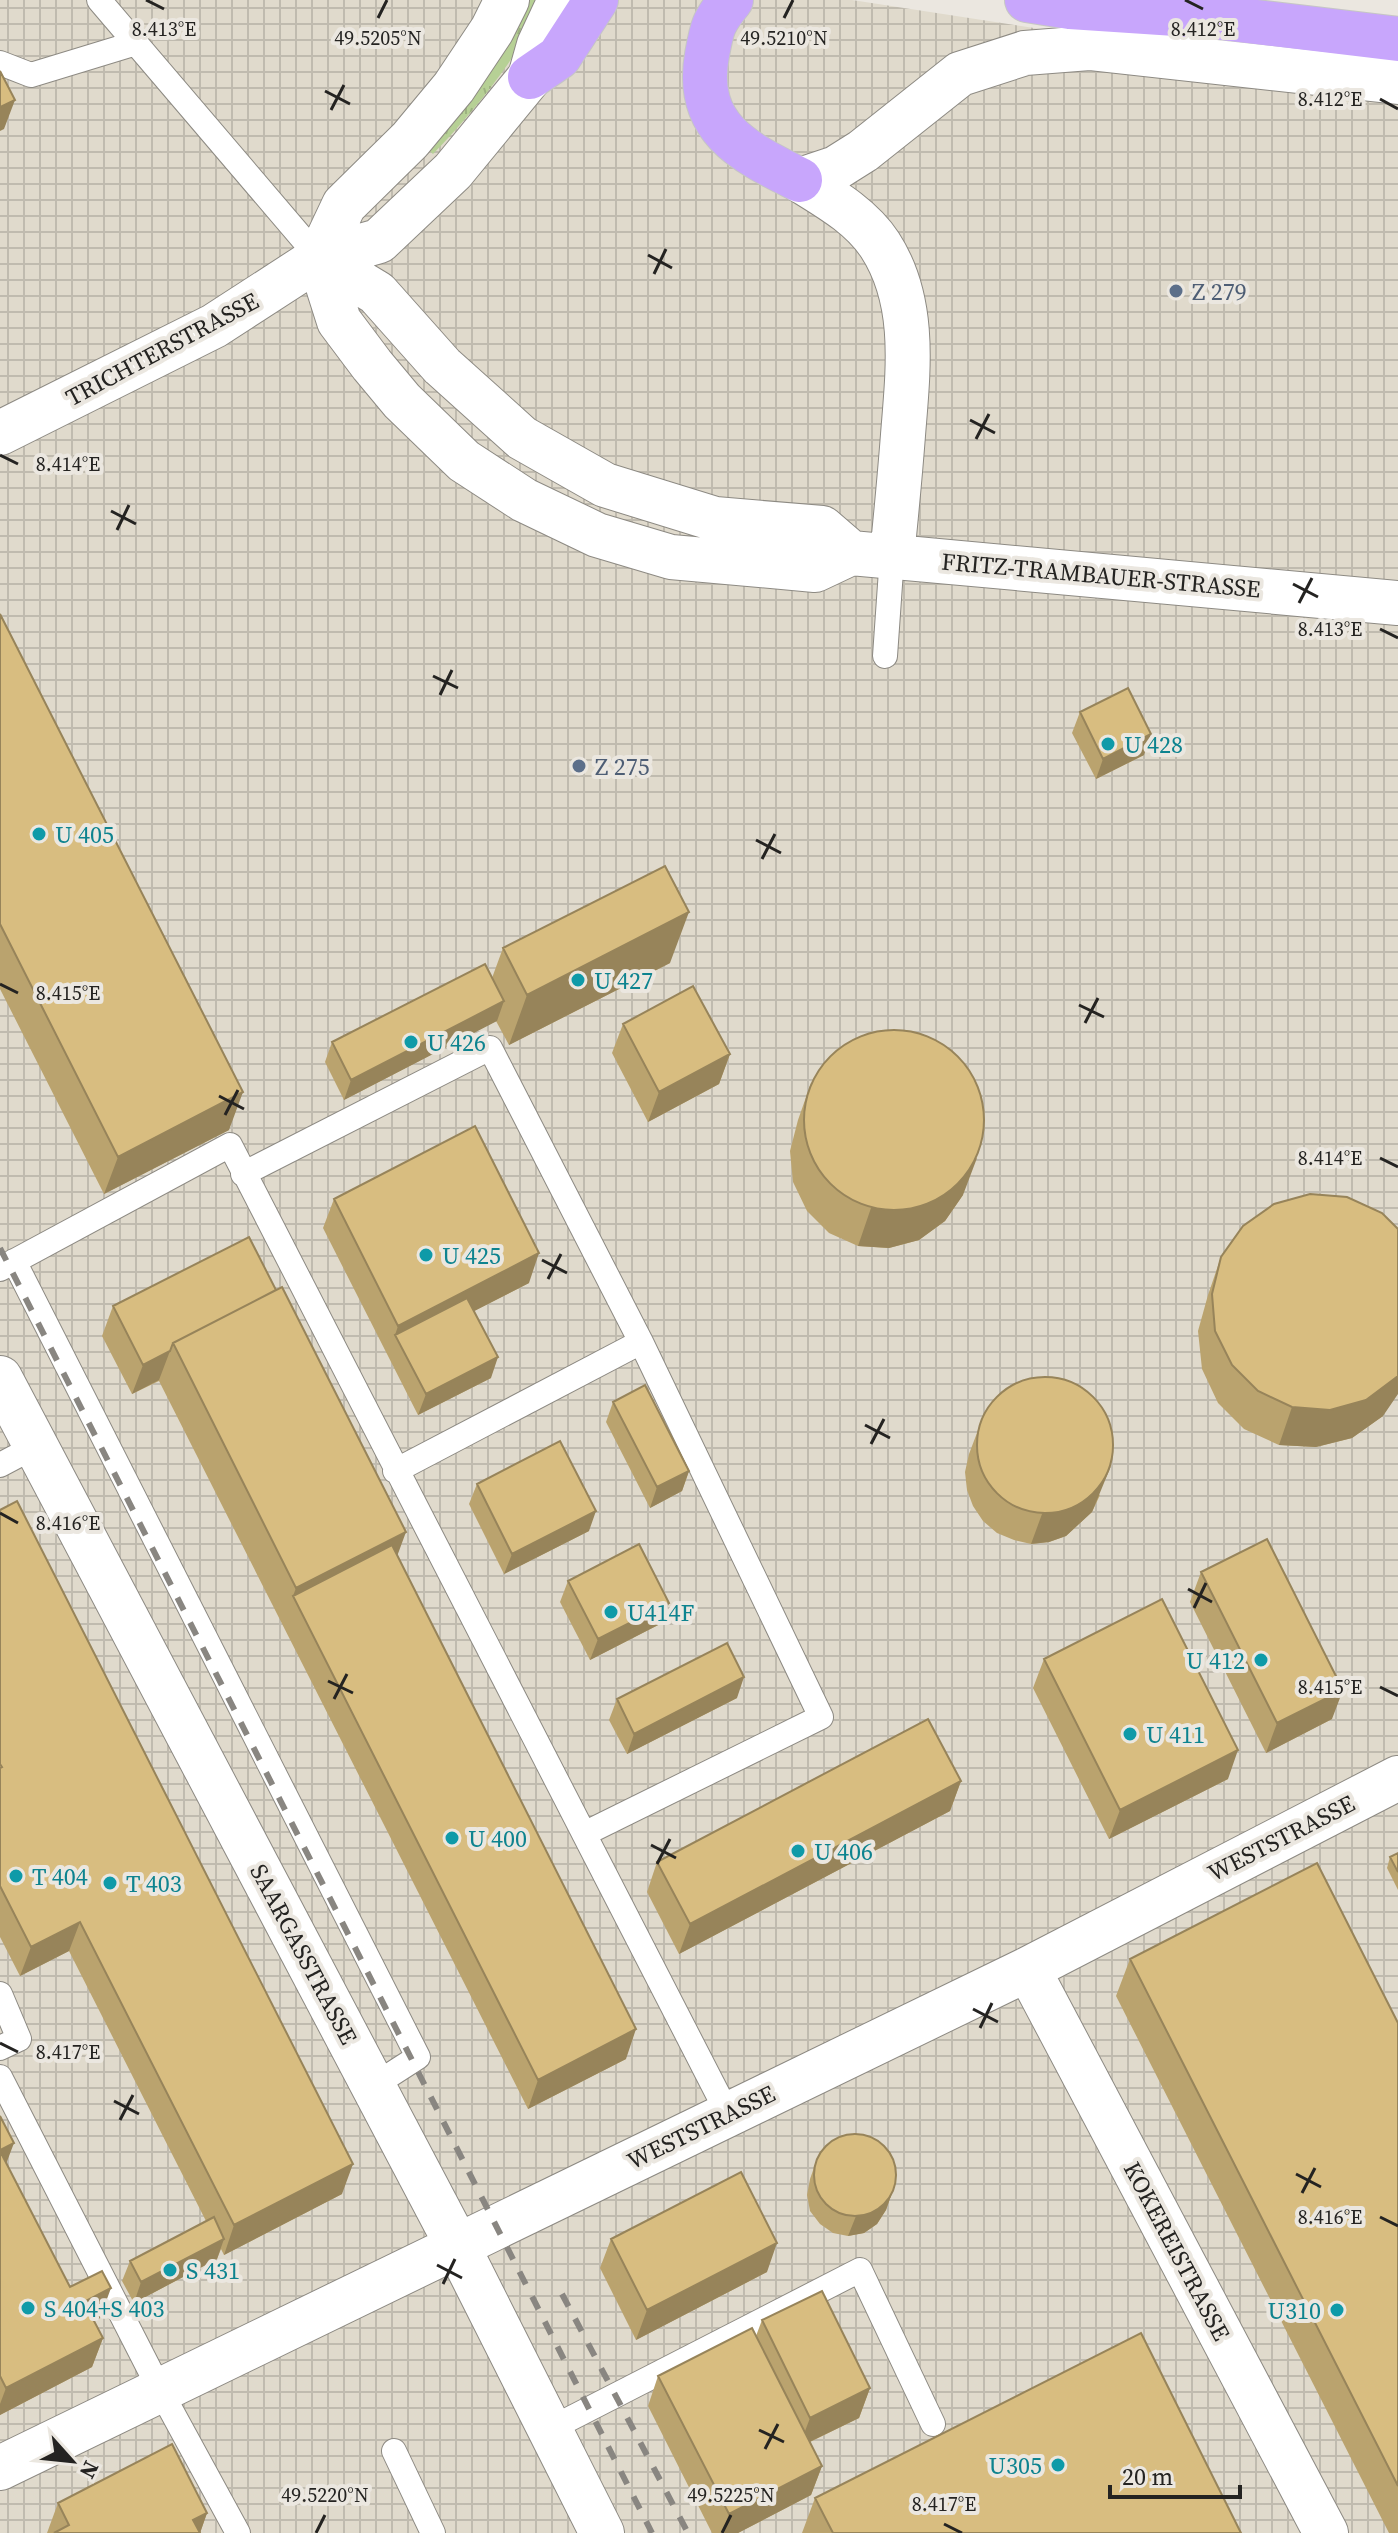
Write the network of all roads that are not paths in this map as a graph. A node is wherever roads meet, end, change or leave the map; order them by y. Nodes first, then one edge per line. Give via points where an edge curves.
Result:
1 (99, 0) edge
2 (507, 0) edge
3 (560, 0) edge
4 (596, 0) edge
5 (731, 0) edge
6 (1027, 0) edge
7 (1156, 0) edge
8 (1206, 16) junction
9 (1398, 39) edge
10 (136, 43) junction
11 (0, 63) edge
12 (530, 77) junction
13 (1398, 82) edge
14 (800, 180) junction
15 (319, 258) junction
16 (0, 433) edge
17 (871, 555) junction
18 (1398, 603) edge
19 (885, 656) dead end
20 (243, 1174) junction
21 (7, 1265) edge
22 (641, 1342) junction
23 (0, 1378) edge
24 (18, 1455) edge
25 (395, 1471) junction
26 (1398, 1778) edge
27 (584, 1834) junction
28 (1028, 1969) junction
29 (0, 1994) edge
30 (0, 2048) edge
31 (0, 2077) edge
32 (373, 2086) junction
33 (728, 2114) junction
34 (457, 2245) junction
35 (160, 2390) junction
36 (933, 2424) dead end
37 (550, 2429) junction
38 (394, 2451) dead end
39 (0, 2468) edge
40 (238, 2533) edge
41 (433, 2533) edge
42 (602, 2533) edge
43 (1326, 2533) edge

1 - 10 lane
2 - 15 street via 454,87 344,205
3 - 12 street
4 - 12 highway via 559,57
5 - 14 highway via 714,21 704,73 707,101 716,123 738,145
6 - 8 highway
7 - 8 highway
8 - 9 highway
10 - 11 lane via 31,75
10 - 15 lane
12 - 15 street via 453,171 379,241
13 - 14 street via 1089,48 1025,53 960,74 863,151 836,168
14 - 17 street via 847,209 880,244 898,282 908,323 908,371
15 - 16 street, TRICHTERSTRASSE via 214,326
15 - 17 street via 377,293 442,366 522,438 605,485 715,519 822,528
17 - 18 street, FRITZ-TRAMBAUER-STRASSE
17 - 19 lane
20 - 21 lane via 230,1145
20 - 22 lane via 490,1048
20 - 25 lane
21 - 32 lane via 418,2057
22 - 25 lane
22 - 27 lane via 821,1717
23 - 24 street, SAARGASSTRASSE
24 - 32 street, SAARGASSTRASSE
25 - 27 lane
26 - 28 street, WESTSTRASSE
27 - 33 lane
28 - 33 street, WESTSTRASSE
28 - 43 street, KOKEREISTRASSE
29 - 30 lane via 19,2039
31 - 35 lane
32 - 34 street, SAARGASSTRASSE
33 - 34 street, WESTSTRASSE
34 - 35 street, WESTSTRASSE
34 - 37 street, SAARGASSTRASSE
35 - 39 street, WESTSTRASSE
35 - 40 lane
36 - 37 lane via 860,2270
37 - 42 street, SAARGASSTRASSE
38 - 41 lane

